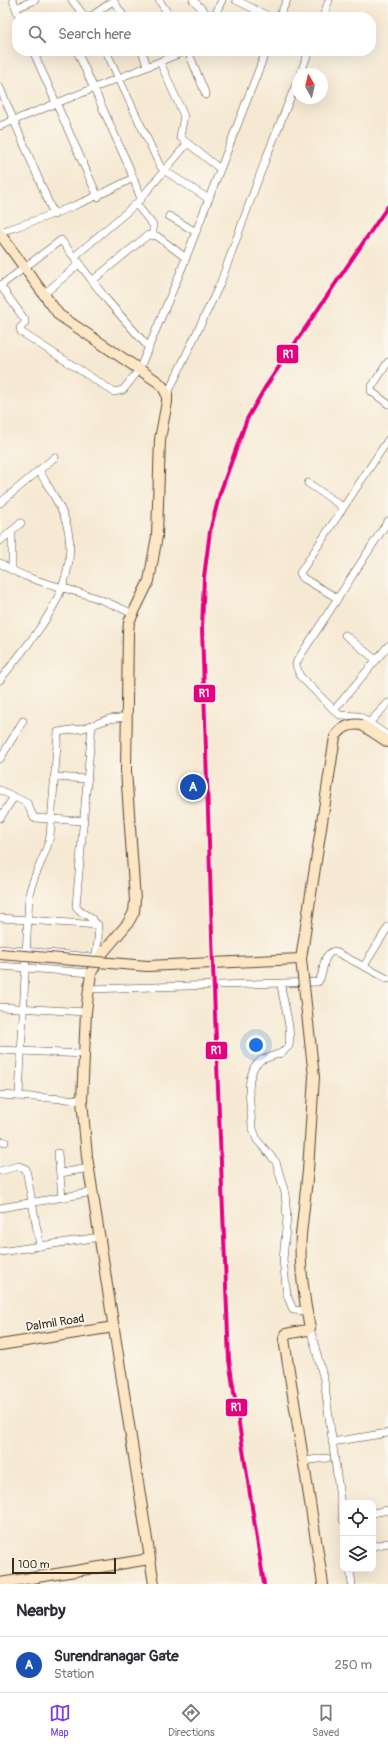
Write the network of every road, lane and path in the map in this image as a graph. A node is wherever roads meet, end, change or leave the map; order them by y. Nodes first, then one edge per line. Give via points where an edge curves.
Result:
1 (13, 0) edge
2 (35, 0) edge
3 (72, 0) edge
4 (113, 0) edge
5 (159, 0) edge
6 (193, 0) edge
7 (222, 0) edge
8 (236, 0) edge
9 (287, 0) edge
10 (329, 0) edge
11 (16, 8) junction
12 (17, 12) edge
13 (81, 12) edge
14 (97, 12) edge
15 (121, 12) edge
16 (167, 12) edge
17 (205, 12) edge
18 (216, 12) edge
19 (260, 12) edge
20 (281, 12) edge
21 (325, 12) edge
22 (35, 56) edge
23 (79, 56) edge
24 (108, 56) edge
25 (144, 56) edge
26 (175, 56) edge
27 (189, 56) edge
28 (264, 56) edge
29 (307, 56) edge
30 (160, 62) junction
31 (147, 66) junction
32 (302, 68) edge
33 (119, 77) junction
34 (0, 88) edge
35 (93, 88) junction
36 (292, 94) edge
37 (206, 95) dead end
38 (55, 102) junction
39 (14, 120) junction
40 (0, 126) edge
41 (187, 144) junction
42 (220, 169) junction
43 (165, 171) junction
44 (133, 178) junction
45 (98, 198) junction
46 (209, 199) junction
47 (138, 201) junction
48 (54, 215) junction
49 (170, 216) dead end
50 (196, 232) junction
51 (0, 233) edge
52 (153, 235) junction
53 (75, 256) junction
54 (186, 258) junction
55 (80, 263) junction
56 (23, 268) junction
57 (92, 281) junction
58 (0, 286) edge
59 (43, 295) junction
60 (149, 348) junction
61 (388, 362) edge
62 (139, 370) junction
63 (167, 395) junction
64 (388, 404) edge
65 (388, 440) edge
66 (55, 457) dead end
67 (39, 470) junction
68 (308, 483) dead end
69 (0, 503) edge
70 (343, 507) junction
71 (388, 521) edge
72 (21, 523) dead end
73 (12, 531) junction
74 (0, 541) edge
75 (0, 563) edge
76 (12, 570) junction
77 (62, 588) junction
78 (337, 598) junction
79 (133, 614) junction
80 (345, 635) dead end
81 (388, 646) edge
82 (376, 660) junction
83 (1, 676) edge
84 (388, 702) edge
85 (334, 710) junction
86 (127, 717) junction
87 (24, 721) dead end
88 (366, 724) junction
89 (92, 725) junction
90 (388, 736) edge
91 (388, 742) edge
92 (0, 759) edge
93 (54, 777) junction
94 (88, 779) junction
95 (0, 790) edge
96 (14, 797) junction
97 (0, 818) edge
98 (51, 820) junction
99 (84, 821) junction
100 (0, 918) edge
101 (28, 920) junction
102 (98, 925) junction
103 (388, 927) edge
104 (0, 949) edge
105 (26, 950) junction
106 (0, 954) edge
107 (98, 957) junction
108 (302, 959) junction
109 (0, 966) edge
110 (364, 966) junction
111 (25, 967) junction
112 (91, 973) junction
113 (388, 979) edge
114 (281, 984) junction
115 (89, 989) junction
116 (0, 1007) edge
117 (23, 1008) junction
118 (86, 1012) junction
119 (0, 1050) edge
120 (20, 1051) junction
121 (84, 1054) junction
122 (0, 1095) edge
123 (19, 1096) junction
124 (82, 1100) junction
125 (58, 1153) dead end
126 (89, 1168) junction
127 (0, 1170) edge
128 (61, 1173) junction
129 (93, 1192) junction
130 (62, 1198) junction
131 (33, 1203) junction
132 (0, 1208) edge
133 (100, 1237) junction
134 (40, 1246) junction
135 (0, 1252) edge
136 (306, 1311) junction
137 (114, 1327) junction
138 (310, 1328) junction
139 (0, 1345) edge
140 (388, 1433) edge
141 (332, 1442) junction
142 (327, 1458) dead end
143 (303, 1461) junction
144 (340, 1500) edge
145 (388, 1510) edge
146 (376, 1512) edge
147 (388, 1543) edge
148 (376, 1545) edge
149 (150, 1559) junction
150 (350, 1572) edge
151 (0, 1583) edge
152 (11, 1583) edge
153 (154, 1584) edge
154 (323, 1584) edge
155 (352, 1584) edge

1 - 11 street
2 - 11 street
3 - 13 street
4 - 14 street
4 - 15 street
5 - 16 street
6 - 17 street
7 - 18 street
8 - 19 street
9 - 20 street
10 - 21 street
11 - 12 street
22 - 38 street
23 - 35 street
24 - 33 street
25 - 31 street
26 - 30 street
27 - 37 street
28 - 42 street
29 - 32 street
30 - 31 street
30 - 41 street via 184,116 180,134
31 - 33 street
33 - 35 street
33 - 43 street via 156,160
34 - 39 street
35 - 38 street
35 - 44 street
36 - 63 street via 220,284
38 - 39 street
38 - 45 street
39 - 40 street
39 - 48 street
41 - 42 street
41 - 43 street
42 - 46 street
43 - 46 street
43 - 47 street
44 - 45 street
44 - 47 street
45 - 48 street
46 - 50 street
47 - 52 street via 154,225
47 - 53 street
48 - 51 street
49 - 50 street
50 - 54 street
51 - 56 street
52 - 54 street
52 - 57 street via 146,236
53 - 55 street
53 - 56 street via 60,240
54 - 60 street
55 - 57 street
55 - 59 street
56 - 58 street
56 - 59 street
57 - 60 street
58 - 62 street via 25,320 20,328 21,332 114,392 123,390
59 - 62 street via 59,315
60 - 62 street
61 - 64 street via 371,391
62 - 63 street via 164,387
63 - 79 street via 160,439 154,561 144,594
65 - 70 street
66 - 67 street
67 - 69 street
67 - 77 street via 68,530 69,559
68 - 70 street
70 - 78 street via 300,573 303,578
71 - 78 street
72 - 73 street
73 - 74 street
73 - 76 street
75 - 76 street
76 - 77 street
77 - 79 street via 99,599
77 - 83 street via 48,616
78 - 85 street via 296,666 300,676
79 - 86 street via 128,633
80 - 82 street
81 - 82 street
82 - 85 street
84 - 88 street
85 - 88 street via 340,715 359,716
86 - 89 street via 108,719
86 - 107 street via 126,770 134,912 128,924
87 - 92 street
88 - 90 street
88 - 91 street
88 - 108 street, bridge via 347,726 335,737
89 - 93 street via 79,730 58,732
89 - 94 street
93 - 94 street
93 - 98 street
94 - 99 street
95 - 96 street
96 - 97 street
96 - 98 street via 29,805 34,818
98 - 99 street
98 - 101 street via 47,847 31,886
99 - 102 street via 76,906
100 - 101 street
101 - 102 street
101 - 105 street
102 - 107 street
103 - 110 street
104 - 105 street
105 - 107 street
105 - 111 street
106 - 108 street, bridge via 147,966
107 - 112 street
108 - 136 street, bridge via 314,1076 300,1250
109 - 111 street
110 - 113 street
110 - 114 street via 334,951 329,952 318,982
111 - 112 street
111 - 117 street
112 - 115 street
114 - 115 street
114 - 136 street via 291,1034 289,1046 281,1053 261,1060 254,1067 249,1091 252,1126 257,1140 276,1162 285,1194 287,1217 283,1260 287,1294 293,1310
115 - 118 street
116 - 117 street
117 - 118 street
117 - 120 street
118 - 121 street
119 - 120 street
120 - 121 street
120 - 123 street
121 - 124 street
122 - 123 street
123 - 124 street
124 - 126 street
125 - 128 street
126 - 128 street
126 - 129 street
127 - 131 street via 18,1166 26,1170
128 - 130 street
129 - 130 street
129 - 133 street
130 - 131 street
131 - 132 street
131 - 134 street
133 - 134 street
133 - 137 street
134 - 135 street
136 - 138 street
137 - 139 street, Dalmil Road
137 - 149 street
138 - 141 street via 324,1380
138 - 143 street via 284,1336
140 - 141 street
141 - 144 street
142 - 143 street
143 - 154 street
145 - 146 street
147 - 148 street
149 - 152 street
149 - 153 street
150 - 155 street
151 - 152 street

